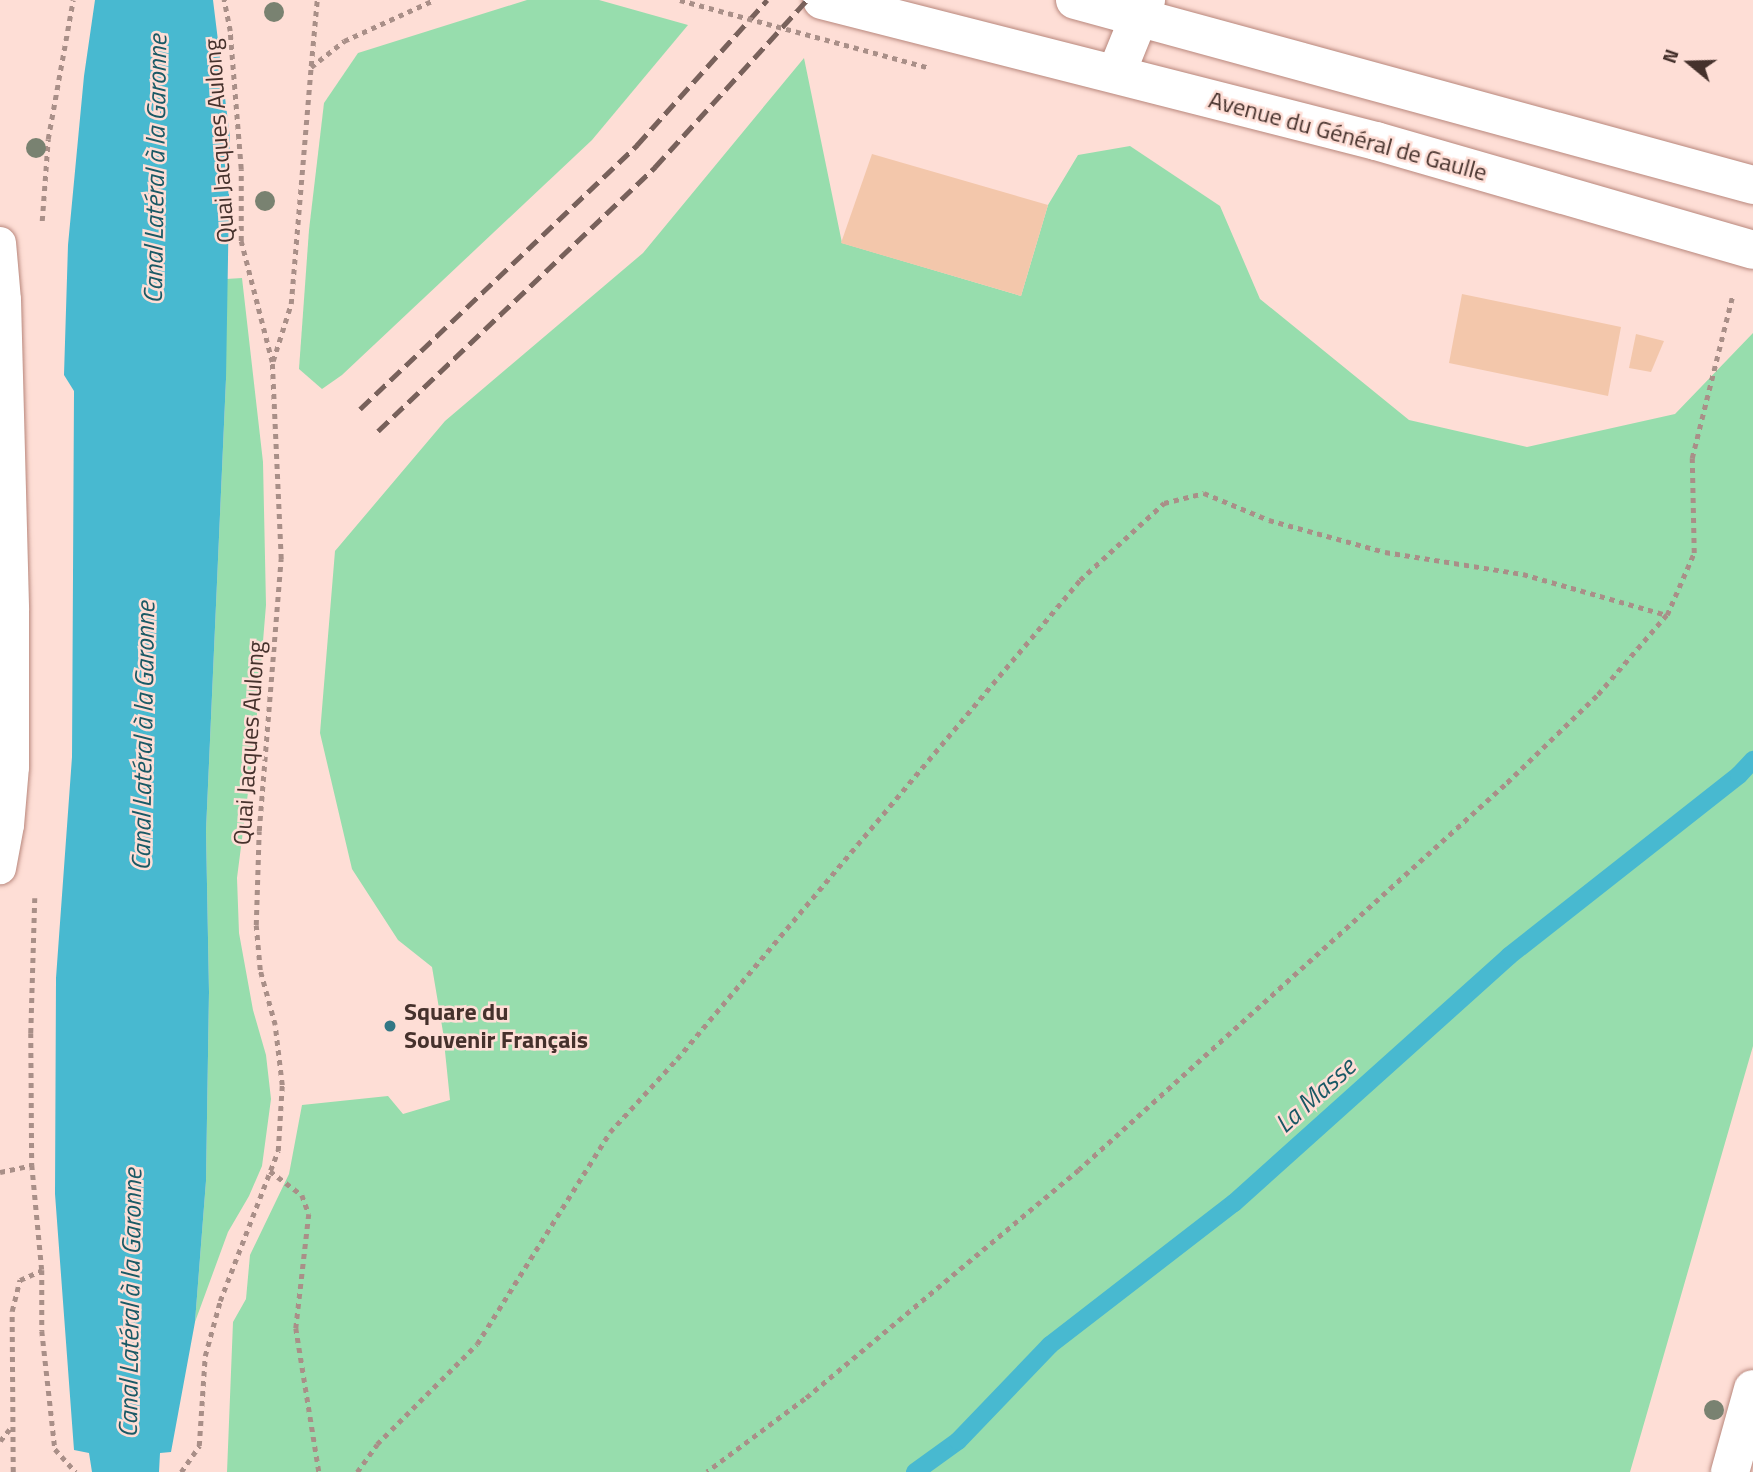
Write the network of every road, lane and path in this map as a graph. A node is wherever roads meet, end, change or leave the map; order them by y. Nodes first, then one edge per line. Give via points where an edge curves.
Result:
1 (73, 0) edge
2 (224, 0) edge
3 (317, 0) edge
4 (434, 0) edge
5 (680, 0) edge
6 (822, 0) edge
7 (1075, 0) edge
8 (1143, 8) edge
9 (926, 66) dead end
10 (311, 67) junction
11 (1116, 74) junction
12 (1753, 185) edge
13 (41, 233) dead end
14 (0, 243) edge
15 (1753, 250) edge
16 (1735, 286) dead end
17 (272, 362) junction
18 (1667, 615) junction
19 (0, 868) edge
20 (32, 1165) dead end
21 (270, 1171) junction
22 (0, 1172) edge
23 (1753, 1389) edge
24 (12, 1426) junction
25 (0, 1441) edge
26 (13, 1472) edge
27 (76, 1472) edge
28 (181, 1472) edge
29 (319, 1472) edge
30 (357, 1472) edge
31 (707, 1472) edge
32 (1730, 1472) edge

1 - 13 path via 48,139
2 - 17 path, Quai Jacques Aulong via 241,169 242,241
3 - 10 path
4 - 10 path via 344,41
5 - 9 path, bridge
6 - 11 main road, Avenue du Général de Gaulle
7 - 8 main road
8 - 11 main road
8 - 12 main road
10 - 17 path via 291,304
11 - 15 main road, Avenue du Général de Gaulle via 1376,141
14 - 19 lane via 5,300 13,767
16 - 18 path via 1692,458 1694,553
17 - 21 path, Quai Jacques Aulong via 281,559 256,925 282,1085 278,1151
18 - 30 path via 1523,574 1385,552 1269,520 1204,494 1164,503 1080,580 677,1059 610,1132 477,1344 377,1444
18 - 31 path via 1597,696 1505,785 1079,1170 805,1399
20 - 22 path
21 - 28 path, Quai Jacques Aulong via 220,1301 205,1356 199,1446
21 - 29 path via 302,1195 309,1214 296,1328
23 - 32 main road
24 - 25 path
24 - 26 path
24 - 27 path via 12,1311 20,1280 42,1268 41,1331 55,1449

